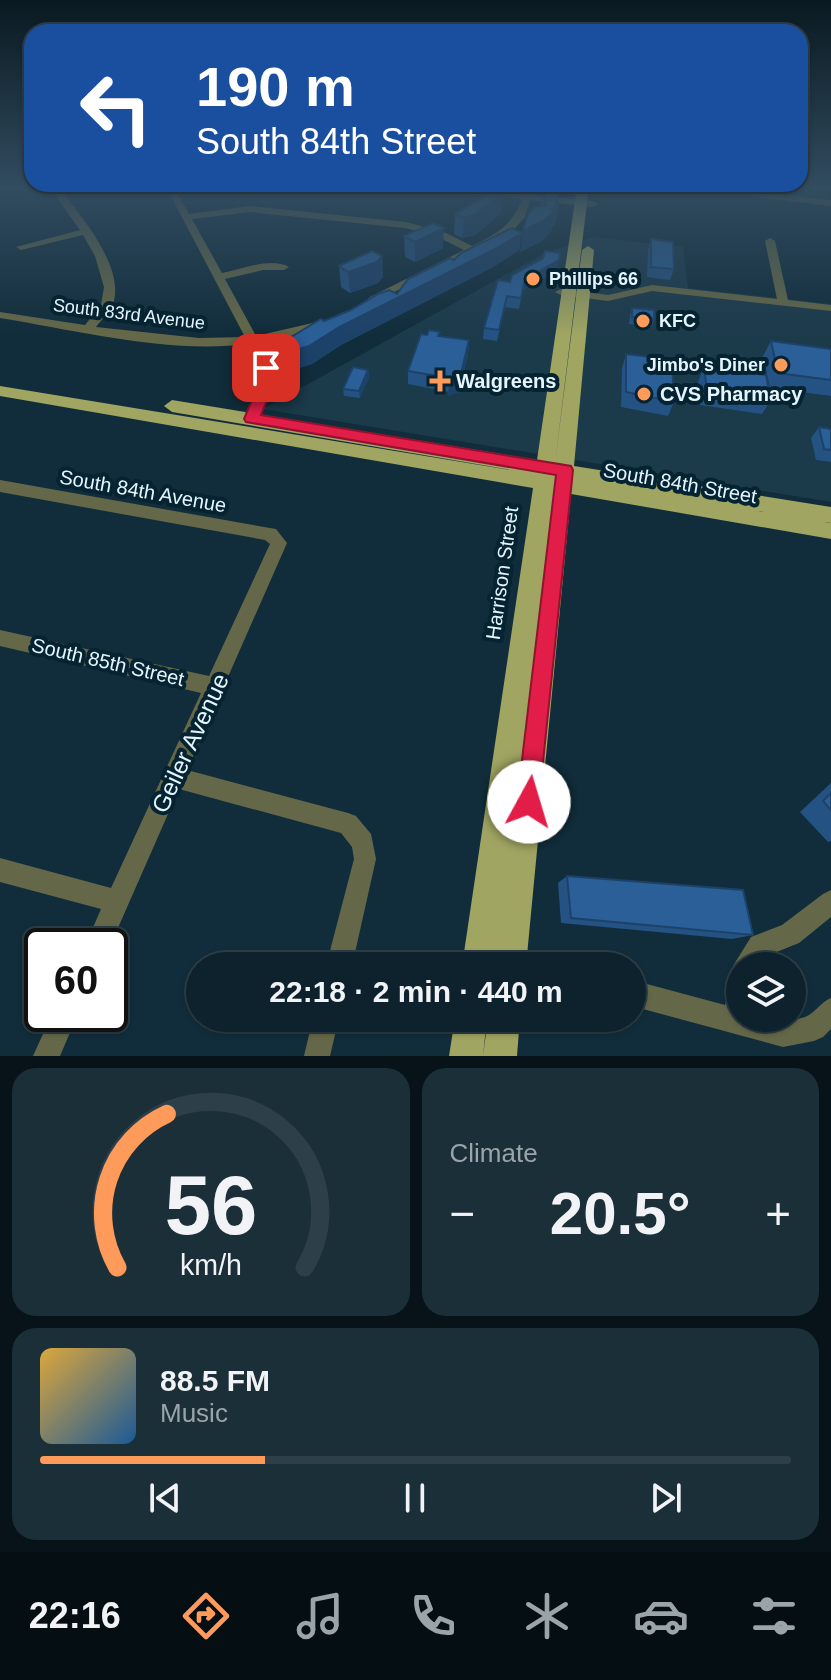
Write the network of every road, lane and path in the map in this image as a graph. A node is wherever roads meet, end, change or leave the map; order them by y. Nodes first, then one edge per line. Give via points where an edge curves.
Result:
1 (65, 236) edge
2 (88, 236) edge
3 (197, 236) edge
4 (445, 236) edge
5 (496, 236) edge
6 (579, 236) edge
7 (770, 241) dead end
8 (21, 247) dead end
9 (472, 250) junction
10 (284, 267) dead end
11 (219, 277) junction
12 (571, 293) junction
13 (783, 301) junction
14 (362, 305) edge
15 (831, 308) edge
16 (0, 315) edge
17 (326, 323) edge
18 (90, 327) junction
19 (254, 340) junction
20 (0, 377) edge
21 (0, 391) edge
22 (139, 414) junction
23 (251, 419) junction
24 (554, 476) junction
25 (0, 486) edge
26 (831, 515) edge
27 (831, 531) edge
28 (277, 539) joint
29 (0, 638) edge
30 (216, 687) junction
31 (174, 777) junction
32 (0, 870) edge
33 (117, 902) junction
34 (831, 902) edge
35 (484, 925) junction
36 (105, 928) edge
37 (342, 952) edge
38 (480, 952) edge
39 (510, 952) edge
40 (521, 952) edge
41 (756, 952) edge
42 (646, 997) edge
43 (831, 1011) edge
44 (726, 1019) edge
45 (806, 1031) edge
46 (57, 1032) edge
47 (323, 1032) edge
48 (469, 1032) edge
49 (503, 1032) edge
50 (46, 1056) edge
51 (317, 1056) edge
52 (466, 1056) edge
53 (500, 1056) edge

1 - 8 street
2 - 18 street via 109,294
3 - 11 street
4 - 9 street
5 - 9 street
6 - 12 main road, Harrison Street
7 - 13 street
9 - 14 street
10 - 11 street
11 - 19 street
12 - 13 street via 616,298 652,288
12 - 24 main road, Harrison Street
13 - 15 street
16 - 18 street, South 83rd Avenue
17 - 19 street, South 83rd Avenue
18 - 19 street, South 83rd Avenue via 193,342
19 - 23 street via 266,368 263,393
20 - 23 main road, South 84th Street
21 - 22 main road, South 84th Street
22 - 23 main road via 233,423
22 - 24 main road, South 84th Street
23 - 24 main road, South 84th Street
24 - 26 main road, South 84th Street
24 - 27 main road, South 84th Street
24 - 35 main road, Harrison Street
24 - 40 main road, Harrison Street
25 - 28 street, South 84th Avenue
28 - 30 street, Geiler Avenue via 278,550
29 - 30 street, South 85th Street
30 - 31 street, Geiler Avenue
31 - 33 street, Geiler Avenue
31 - 37 street via 307,811 348,824 358,833 365,859
32 - 33 street
33 - 36 street, Geiler Avenue
34 - 41 street
35 - 38 main road, Harrison Street
35 - 39 street
42 - 44 street
43 - 45 street
46 - 50 street
47 - 51 street
48 - 52 main road
49 - 53 main road

